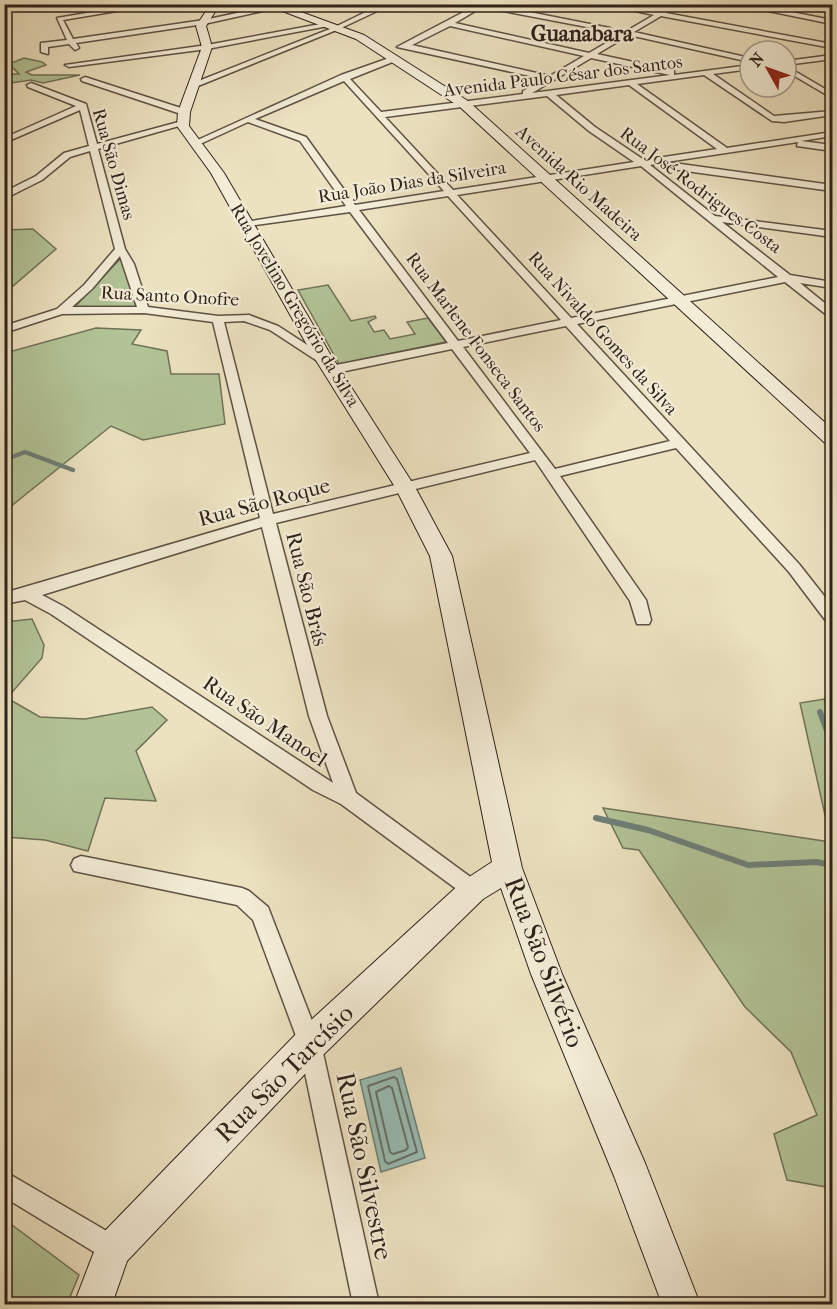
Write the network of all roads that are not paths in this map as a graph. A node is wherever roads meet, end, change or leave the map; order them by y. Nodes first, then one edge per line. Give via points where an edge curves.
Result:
1 (156, 4) edge
2 (216, 4) edge
3 (291, 4) edge
4 (389, 4) edge
5 (476, 4) edge
6 (606, 4) edge
7 (677, 4) edge
8 (737, 4) edge
9 (482, 5) edge
10 (273, 6) edge
11 (79, 10) dead end
12 (796, 12) junction
13 (86, 15) junction
14 (659, 15) junction
15 (204, 21) junction
16 (785, 21) dead end
17 (832, 22) edge
18 (449, 24) junction
19 (332, 27) junction
20 (777, 28) dead end
21 (608, 29) dead end
22 (627, 33) junction
23 (768, 34) junction
24 (73, 45) junction
25 (403, 45) junction
26 (832, 46) edge
27 (207, 47) junction
28 (45, 52) dead end
29 (588, 55) junction
30 (391, 57) junction
31 (738, 57) edge
32 (832, 57) edge
33 (798, 61) edge
34 (69, 65) dead end
35 (738, 69) edge
36 (706, 73) junction
37 (798, 75) edge
38 (684, 76) junction
39 (344, 77) junction
40 (550, 78) junction
41 (85, 79) dead end
42 (631, 82) junction
43 (195, 84) junction
44 (31, 85) dead end
45 (549, 93) junction
46 (832, 96) edge
47 (520, 97) junction
48 (464, 104) junction
49 (83, 106) junction
50 (832, 113) edge
51 (379, 115) junction
52 (184, 117) junction
53 (249, 120) junction
54 (832, 134) edge
55 (4, 141) edge
56 (778, 142) junction
57 (195, 143) junction
58 (94, 147) junction
59 (832, 148) edge
60 (724, 150) junction
61 (645, 163) junction
62 (543, 178) junction
63 (832, 188) edge
64 (450, 193) junction
65 (4, 196) edge
66 (352, 208) junction
67 (712, 219) junction
68 (245, 225) junction
69 (832, 234) edge
70 (120, 249) junction
71 (788, 278) junction
72 (832, 285) edge
73 (681, 301) junction
74 (144, 310) junction
75 (61, 311) junction
76 (832, 314) edge
77 (218, 319) junction
78 (569, 323) junction
79 (4, 330) edge
80 (456, 344) junction
81 (329, 366) junction
82 (832, 439) edge
83 (680, 443) junction
84 (538, 455) junction
85 (552, 474) junction
86 (405, 487) junction
87 (268, 520) junction
88 (27, 594) junction
89 (4, 599) edge
90 (453, 606) joint
91 (832, 617) edge
92 (643, 620) dead end
93 (348, 798) junction
94 (81, 865) dead end
95 (508, 868) junction
96 (474, 890) junction
97 (310, 1044) junction
98 (4, 1183) edge
99 (113, 1249) junction
100 (93, 1305) edge
101 (366, 1305) edge
102 (681, 1305) edge

1 - 13 street
2 - 15 street
3 - 10 street
4 - 19 street
5 - 9 street
6 - 14 street
7 - 14 street
8 - 12 street
9 - 18 street
9 - 21 street
10 - 15 street
10 - 19 street, Avenida Rio Madeira
11 - 13 street
12 - 16 street
12 - 17 street
13 - 24 street via 59,19
14 - 22 street
14 - 23 street
15 - 24 street
15 - 27 street via 201,26
18 - 25 street
18 - 29 street
19 - 27 street
19 - 30 street, Avenida Rio Madeira via 360,37
19 - 43 street
20 - 23 street
22 - 29 street
22 - 31 street
23 - 26 street
24 - 28 street via 44,45
25 - 30 street
25 - 40 street
27 - 34 street
27 - 43 street
29 - 38 street
29 - 40 street
30 - 39 street
30 - 48 street, Avenida Rio Madeira
32 - 33 street
35 - 36 street, Avenida Paulo César dos Santos
36 - 38 street, Avenida Paulo César dos Santos
36 - 50 street via 772,118
37 - 46 street
38 - 42 street, Avenida Paulo César dos Santos
39 - 51 street, Rua Nivaldo Gomes da Silva
39 - 53 street
40 - 47 street
41 - 52 street
42 - 45 street, Avenida Paulo César dos Santos
42 - 60 street
43 - 52 street
44 - 49 street, Rua São Dimas
45 - 47 street, Avenida Paulo César dos Santos
45 - 61 street, Rua José Rodrigues Costa via 592,129
47 - 48 street, Avenida Paulo César dos Santos
48 - 51 street, Avenida Paulo César dos Santos
48 - 62 street, Avenida Rio Madeira
49 - 55 street
49 - 58 street, Rua São Dimas
51 - 64 street, Rua Nivaldo Gomes da Silva
52 - 57 street, Rua Jovelino Gregório da Silva via 183,126
52 - 58 street
53 - 57 street
53 - 66 street, Rua Marlene Fonseca Santos via 303,139
54 - 56 street, Rua João Dias da Silveira
56 - 59 street
56 - 60 street, Rua João Dias da Silveira
57 - 68 street, Rua Jovelino Gregório da Silva via 218,173
58 - 65 street via 67,155 39,178
58 - 70 street, Rua São Dimas
60 - 61 street, Rua João Dias da Silveira
61 - 62 street, Rua João Dias da Silveira
61 - 63 street
61 - 67 street, Rua José Rodrigues Costa
62 - 64 street, Rua João Dias da Silveira
62 - 73 street, Avenida Rio Madeira
64 - 66 street, Rua João Dias da Silveira
64 - 78 street, Rua Nivaldo Gomes da Silva
66 - 68 street, Rua João Dias da Silveira
66 - 80 street, Rua Marlene Fonseca Santos
67 - 69 street
67 - 71 street, Rua José Rodrigues Costa
68 - 81 street, Rua Jovelino Gregório da Silva
70 - 74 street, Rua São Dimas via 131,263
70 - 75 street, Rua São Dimas via 88,287
71 - 72 street
71 - 73 street
71 - 76 street, Rua José Rodrigues Costa
73 - 78 street
73 - 82 street, Avenida Rio Madeira
74 - 75 street, Rua Santo Onofre
74 - 77 street, Rua Santo Onofre
75 - 79 street, Rua Santo Onofre
77 - 81 street, Rua Santo Onofre via 245,317 274,328
77 - 87 street, Rua São Brás
78 - 80 street
78 - 83 street, Rua Nivaldo Gomes da Silva
80 - 81 street
80 - 84 street, Rua Marlene Fonseca Santos
81 - 86 street, Rua Jovelino Gregório da Silva
83 - 85 street
83 - 91 street, Rua Nivaldo Gomes da Silva via 794,568
84 - 85 street, Rua Marlene Fonseca Santos
84 - 86 street, Rua São Roque
85 - 92 street, Rua Marlene Fonseca Santos via 638,600
86 - 87 street, Rua São Roque
86 - 90 street, Rua Jovelino Gregório da Silva via 441,556
87 - 88 street, Rua São Roque
87 - 93 street, Rua São Brás via 318,716
88 - 89 street, Rua São Roque
88 - 93 street, Rua São Manoel via 320,785
90 - 95 street, Rua São Silvério
93 - 96 street, Rua São Manoel
94 - 97 street, Rua São Silvestre via 242,897 261,914
95 - 96 street, Rua São Tarcísio
95 - 102 street, Rua São Silvério
96 - 97 street, Rua São Tarcísio
97 - 99 street, Rua São Tarcísio
97 - 101 street, Rua São Silvestre
98 - 99 street
99 - 100 street, Rua São Tarcísio

